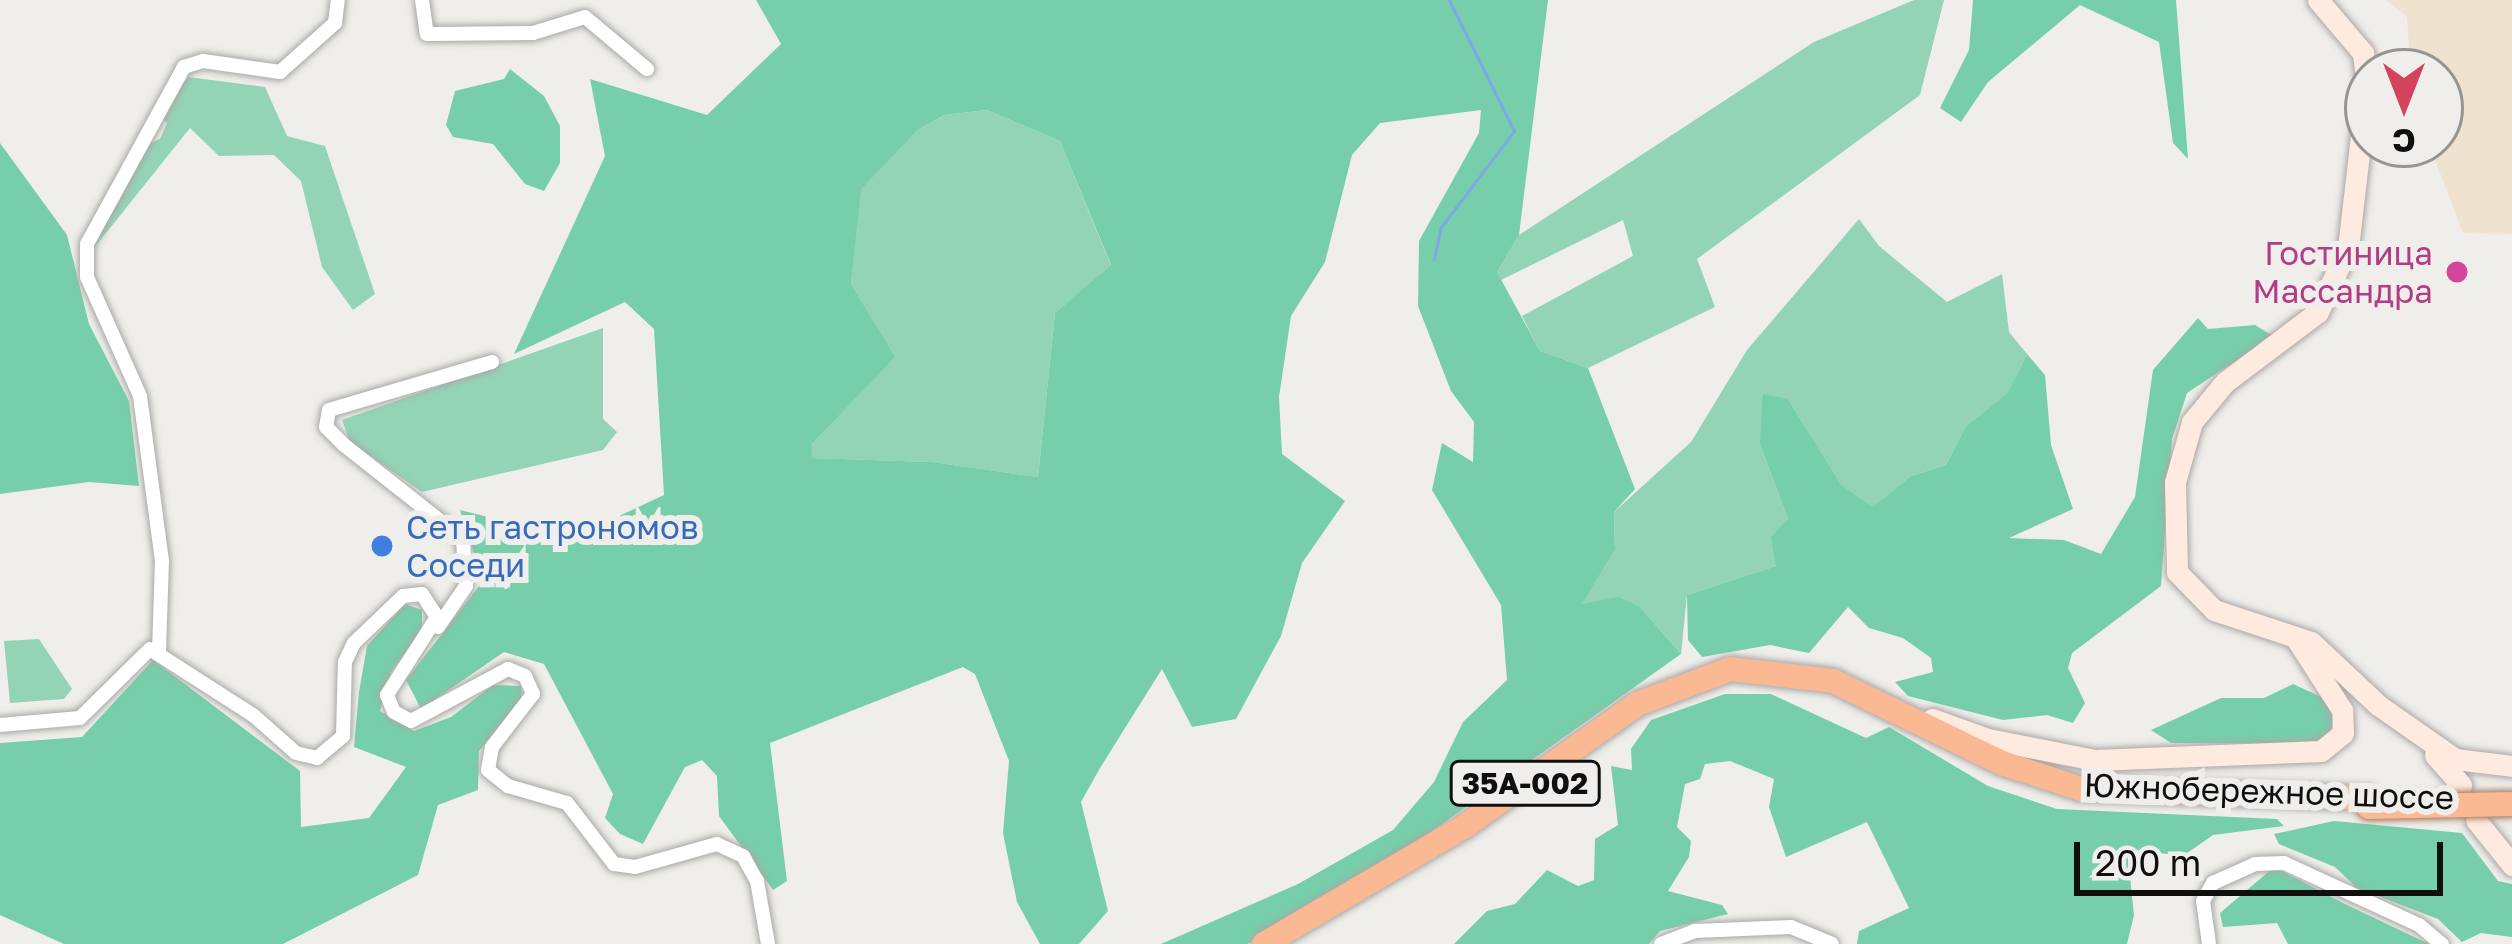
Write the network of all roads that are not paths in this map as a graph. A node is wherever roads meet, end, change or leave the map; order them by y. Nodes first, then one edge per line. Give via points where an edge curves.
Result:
1 (338, 0) edge
2 (422, 0) edge
3 (2318, 0) edge
4 (647, 69) dead end
5 (492, 362) dead end
6 (433, 634) junction
7 (2294, 634) junction
8 (159, 652) junction
9 (1895, 706) junction
10 (0, 725) edge
11 (2418, 737) junction
12 (2512, 767) edge
13 (2512, 794) edge
14 (2369, 802) junction
15 (2469, 803) junction
16 (2512, 804) edge
17 (2512, 865) edge
18 (768, 944) edge
19 (1264, 944) edge
20 (1287, 944) edge
21 (1661, 944) edge
22 (1832, 944) edge
23 (2209, 944) edge
24 (2442, 944) edge

1 - 8 street via 335,22 280,72 203,61 184,67 87,244 86,277 140,396 162,561
2 - 4 street via 428,34 533,33 585,17
3 - 7 main road via 2363,53 2367,84 2348,247 2333,287 2301,331 2203,403 2180,448 2174,513 2177,572 2189,591 2231,618
5 - 6 street via 329,410 326,427 344,445 463,539 466,586
6 - 8 street via 437,617 422,594 403,596 378,615 345,662 343,736 316,758 296,753
6 - 18 street via 396,674 387,695 394,712 411,722 508,669 525,676 533,694 492,747 488,770 508,786 567,803 614,863 635,867 717,844 743,856 757,881
7 - 9 main road via 2339,699 2344,722 2333,746 2303,755 2136,762 2051,755
7 - 11 main road
8 - 10 street via 144,652 80,718
9 - 14 highway, Южнобережное шоссе / 35А-002 via 2002,763 2081,789
9 - 19 highway, Южнобережное шоссе / 35А-002 via 1799,672 1730,669 1685,680 1637,704 1448,837
11 - 12 main road via 2467,763
11 - 15 main road
12 - 15 main road via 2480,777
13 - 14 highway, Южнобережное шоссе / 35А-002
14 - 16 highway, Южнобережное шоссе / 35А-002, bridge
14 - 20 highway, Южнобережное шоссе / 35А-002 via 2078,798 1998,774 1825,690 1733,680 1664,700 1444,851
15 - 17 main road
21 - 22 street via 1695,931 1791,927
23 - 24 street via 2204,901 2212,883 2255,863 2284,862 2419,925

